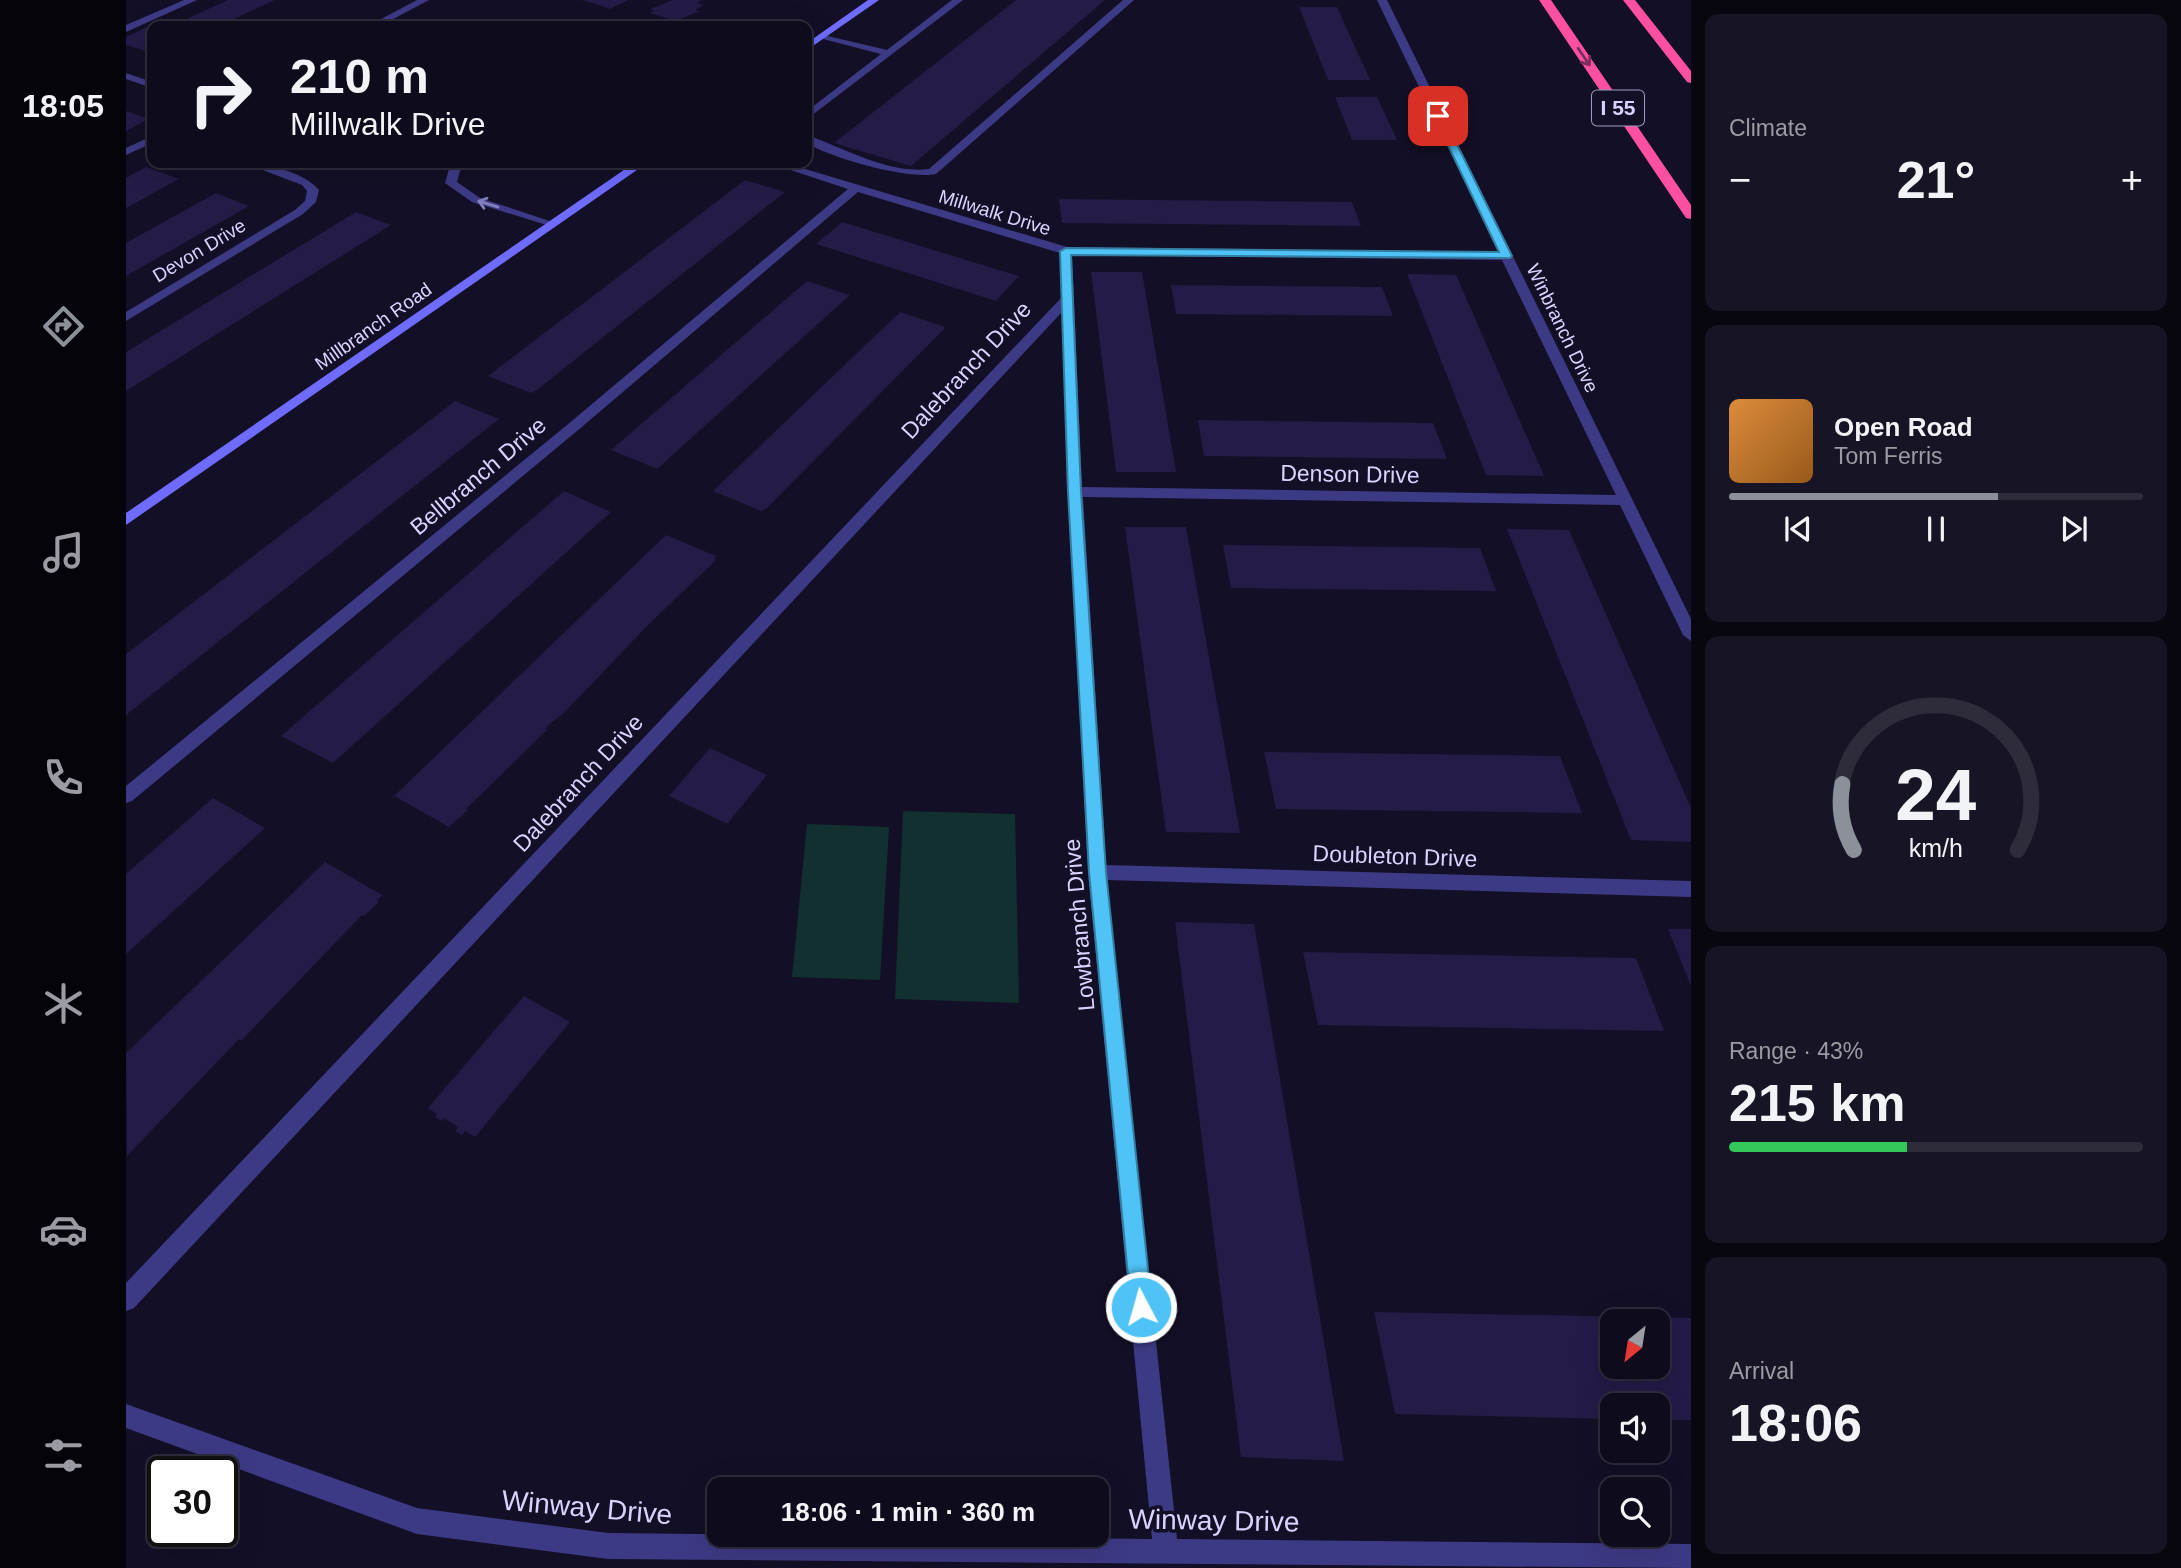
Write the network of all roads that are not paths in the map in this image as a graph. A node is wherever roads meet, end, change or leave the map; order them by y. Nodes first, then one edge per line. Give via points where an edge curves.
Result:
1 (192, 0) edge
2 (425, 0) edge
3 (874, 0) edge
4 (958, 0) edge
5 (1129, 0) edge
6 (1382, 0) edge
7 (1545, 0) edge
8 (1629, 0) edge
9 (383, 21) edge
10 (126, 29) edge
11 (822, 36) junction
12 (812, 43) edge
13 (889, 53) junction
14 (126, 76) edge
15 (1691, 79) edge
16 (147, 83) edge
17 (812, 112) edge
18 (812, 141) edge
19 (147, 142) edge
20 (126, 152) edge
21 (263, 168) edge
22 (457, 168) edge
23 (634, 168) edge
24 (790, 168) edge
25 (856, 188) junction
26 (1691, 215) edge
27 (553, 224) junction
28 (1066, 251) junction
29 (1506, 256) junction
30 (1066, 300) junction
31 (126, 317) edge
32 (1075, 492) junction
33 (1625, 500) junction
34 (126, 520) edge
35 (1691, 635) edge
36 (126, 796) edge
37 (1097, 872) junction
38 (1691, 889) edge
39 (126, 1300) edge
40 (126, 1416) edge
41 (1166, 1551) junction
42 (1691, 1557) edge

1 - 10 street
2 - 9 street
3 - 11 main road
4 - 13 street
5 - 18 street via 932,172 903,170
6 - 29 street, Winbranch Drive
7 -> 26 highway, I 55
8 - 15 highway
11 - 12 main road
11 - 13 street
13 - 17 street
14 - 16 street
19 - 20 street
21 - 31 street, Devon Drive via 313,190 306,207
27 -> 22 street via 476,200 451,183
23 - 27 main road, Millbranch Road
24 - 25 street, Millwalk Drive
25 - 28 street, Millwalk Drive
25 - 36 street, Bellbranch Drive
27 - 34 main road, Millbranch Road
28 - 29 street, Millwalk Drive
28 - 30 street, Lowbranch Drive
29 - 33 street, Winbranch Drive
30 - 32 street, Lowbranch Drive
30 - 39 street, Dalebranch Drive
32 - 33 street, Denson Drive
32 - 37 street, Lowbranch Drive
33 - 35 street, Winbranch Drive
37 - 38 street, Doubleton Drive
37 - 41 street, Lowbranch Drive
40 - 41 street, Winway Drive via 417,1521 512,1534 608,1546
41 - 42 street, Winway Drive

